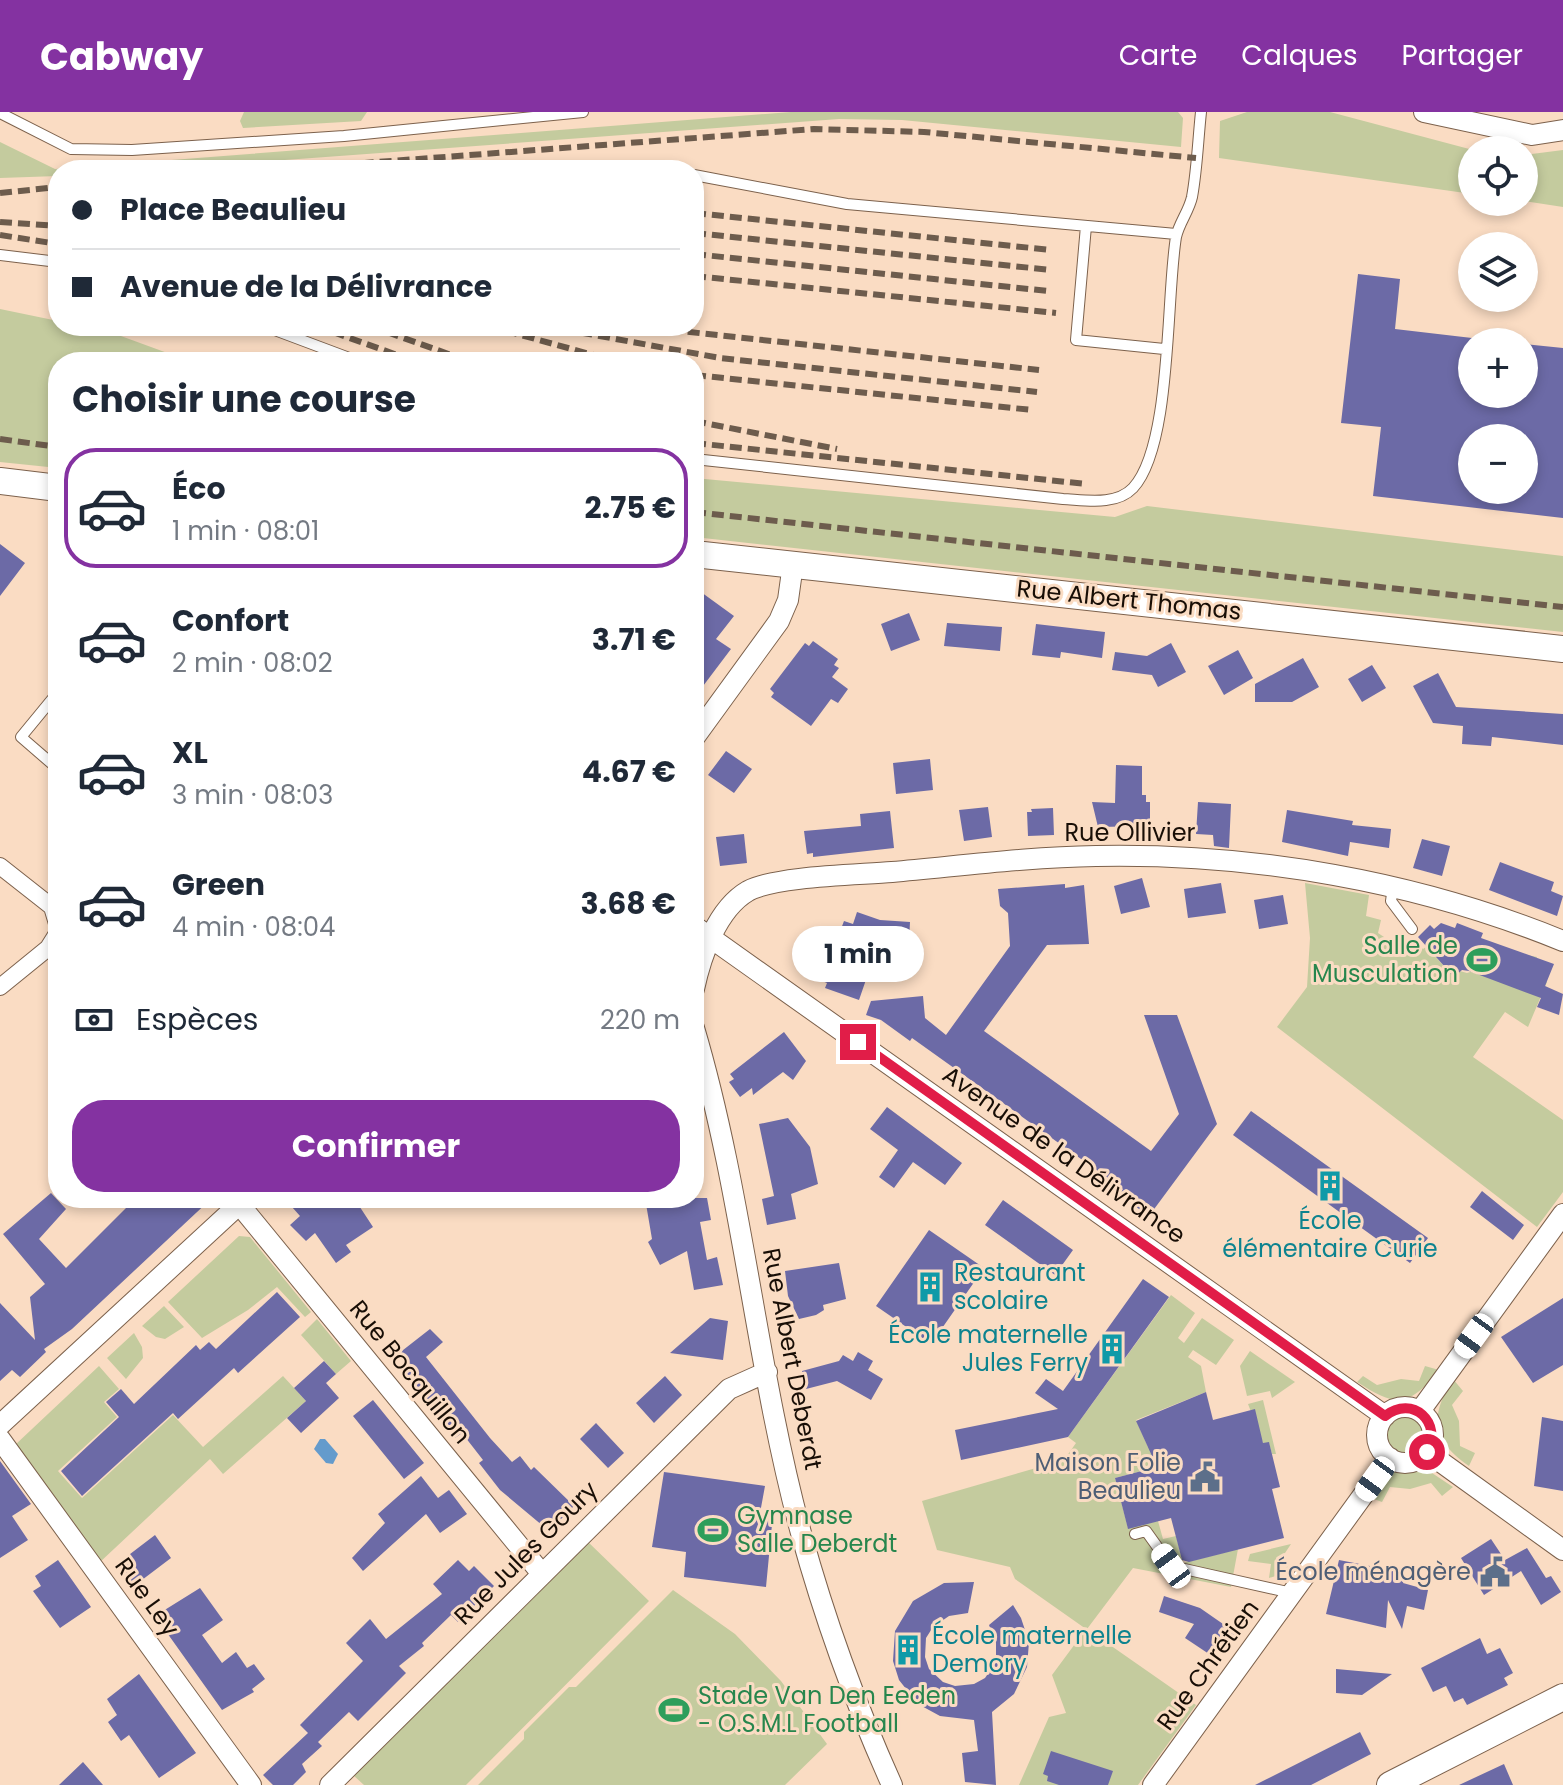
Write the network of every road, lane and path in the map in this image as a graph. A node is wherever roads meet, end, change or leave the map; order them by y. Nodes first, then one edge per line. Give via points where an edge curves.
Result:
1 (583, 112) edge
2 (1201, 112) edge
3 (1424, 112) edge
4 (0, 113) edge
5 (1563, 130) edge
6 (704, 177) edge
7 (1086, 226) junction
8 (1176, 234) junction
9 (0, 255) edge
10 (48, 261) edge
11 (291, 336) edge
12 (1164, 349) junction
13 (333, 352) edge
14 (704, 460) edge
15 (0, 481) edge
16 (48, 487) edge
17 (704, 555) edge
18 (793, 564) junction
19 (1563, 649) edge
20 (48, 704) edge
21 (704, 724) edge
22 (48, 760) edge
23 (0, 866) edge
24 (1393, 887) junction
25 (48, 904) edge
26 (1412, 929) dead end
27 (704, 933) edge
28 (711, 938) junction
29 (1563, 941) edge
30 (48, 948) edge
31 (704, 959) edge
32 (0, 987) edge
33 (704, 1066) edge
34 (234, 1208) edge
35 (248, 1208) edge
36 (1563, 1214) edge
37 (767, 1372) junction
38 (1420, 1411) junction
39 (1385, 1416) junction
40 (2, 1418) edge
41 (0, 1439) edge
42 (1427, 1452) junction
43 (1390, 1458) junction
44 (1135, 1534) dead end
45 (1563, 1550) edge
46 (542, 1574) junction
47 (1292, 1593) junction
48 (1563, 1697) edge
49 (251, 1785) edge
50 (330, 1785) edge
51 (892, 1785) edge
52 (1153, 1785) edge
53 (1390, 1785) edge

1 - 4 lane via 132,150 71,149
2 - 8 lane via 1191,199
3 - 5 street via 1532,135
6 - 7 lane via 847,204
7 - 8 lane
7 - 12 lane via 1076,340
8 - 12 lane
9 - 10 lane
11 - 13 lane
12 - 14 lane via 1153,450 1132,490 1117,497 1063,499
15 - 16 street
17 - 18 street, Rue Albert Thomas
18 - 19 street, Rue Albert Thomas
18 - 21 street via 779,621
20 - 22 lane via 21,737
23 - 25 street
24 - 26 lane via 1391,901
24 - 28 street, Rue Ollivier via 1208,859 1119,855 1026,860 761,886 731,905
24 - 29 street, Rue Ollivier
27 - 28 street, Avenue de la Délivrance
28 - 31 street
28 - 39 street, Avenue de la Délivrance
30 - 32 street
33 - 37 street, Rue Albert Deberdt via 725,1146
34 - 40 street
35 - 46 street, Rue Bocquillon
36 - 38 street
37 - 46 street, Rue Jules Goury via 729,1389
37 - 51 street, Rue Albert Deberdt via 820,1600
38 - 39 street via 1406,1407
38 - 42 street via 1432,1426
39 - 43 street via 1379,1442
41 - 49 street, Rue Ley
42 - 43 street via 1413,1461
42 - 45 street
43 - 47 street, Rue Chrétien
44 - 47 lane via 1146,1531 1171,1566
46 - 50 street, Rue Jules Goury
47 - 52 street, Rue Chrétien
48 - 53 street

